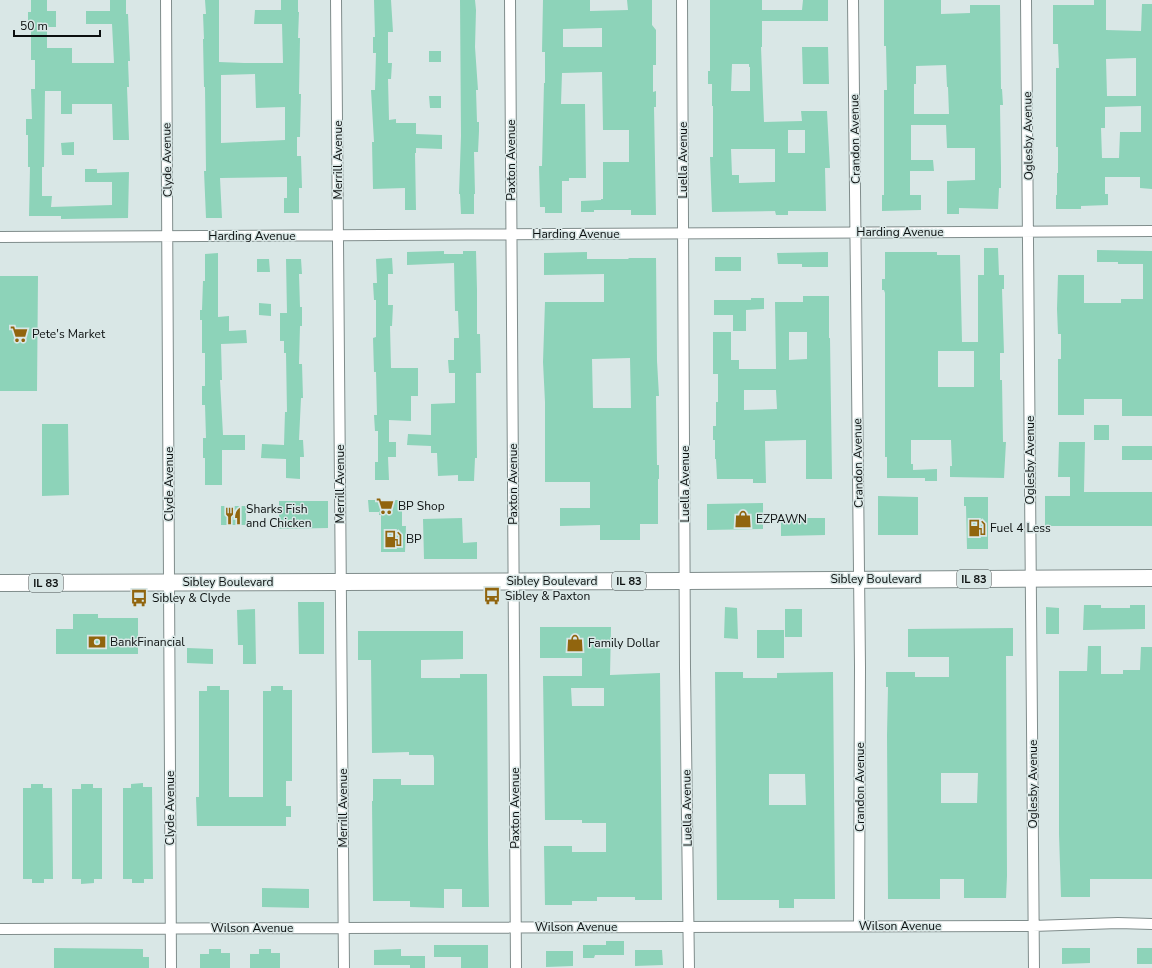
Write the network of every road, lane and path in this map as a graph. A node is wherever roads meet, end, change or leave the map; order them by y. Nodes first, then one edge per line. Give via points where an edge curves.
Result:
1 (166, 0) edge
2 (336, 0) edge
3 (510, 0) edge
4 (682, 0) edge
5 (853, 0) edge
6 (1026, 0) edge
7 (1152, 231) edge
8 (1029, 232) junction
9 (856, 233) junction
10 (511, 234) junction
11 (683, 234) junction
12 (168, 236) junction
13 (338, 236) junction
14 (0, 237) edge
15 (1152, 578) edge
16 (859, 579) junction
17 (1030, 579) junction
18 (341, 581) junction
19 (513, 581) junction
20 (685, 581) junction
21 (169, 582) junction
22 (0, 583) edge
23 (1152, 924) edge
24 (859, 926) junction
25 (1033, 926) junction
26 (516, 927) junction
27 (688, 927) junction
28 (170, 928) junction
29 (343, 928) junction
30 (0, 929) edge
31 (171, 968) edge
32 (344, 968) edge
33 (516, 968) edge
34 (689, 968) edge
35 (1034, 968) edge

1 - 12 street, Clyde Avenue
2 - 13 street, Merrill Avenue
3 - 10 street, Paxton Avenue
4 - 11 street, Luella Avenue
5 - 9 street, Crandon Avenue
6 - 8 street, Oglesby Avenue
7 - 8 street, Harding Avenue
8 - 9 street, Harding Avenue
8 - 17 street, Oglesby Avenue
9 - 11 street, Harding Avenue
9 - 16 street, Crandon Avenue
10 - 11 street, Harding Avenue
10 - 13 street, Harding Avenue
10 - 19 street, Paxton Avenue
11 - 20 street, Luella Avenue
12 - 13 street, Harding Avenue
12 - 14 street, Harding Avenue
12 - 21 street, Clyde Avenue
13 - 18 street, Merrill Avenue
15 - 17 main road, Sibley Boulevard / IL 83
16 - 17 main road, Sibley Boulevard / IL 83
16 - 20 main road, Sibley Boulevard / IL 83
16 - 24 street, Crandon Avenue
17 - 25 street, Oglesby Avenue
18 - 19 main road, Sibley Boulevard / IL 83
18 - 21 main road, Sibley Boulevard / IL 83
18 - 29 street, Merrill Avenue
19 - 20 main road, Sibley Boulevard / IL 83
19 - 26 street, Paxton Avenue
20 - 27 street, Luella Avenue
21 - 22 main road, Sibley Boulevard / IL 83
21 - 28 street, Clyde Avenue
23 - 25 street, Wilson Avenue
24 - 25 street, Wilson Avenue
24 - 27 street, Wilson Avenue
25 - 35 street, Oglesby Avenue
26 - 27 street, Wilson Avenue
26 - 29 street, Wilson Avenue
26 - 33 street, Paxton Avenue
27 - 34 street, Luella Avenue
28 - 29 street, Wilson Avenue
28 - 30 street, Wilson Avenue
28 - 31 street, Clyde Avenue
29 - 32 street, Merrill Avenue

